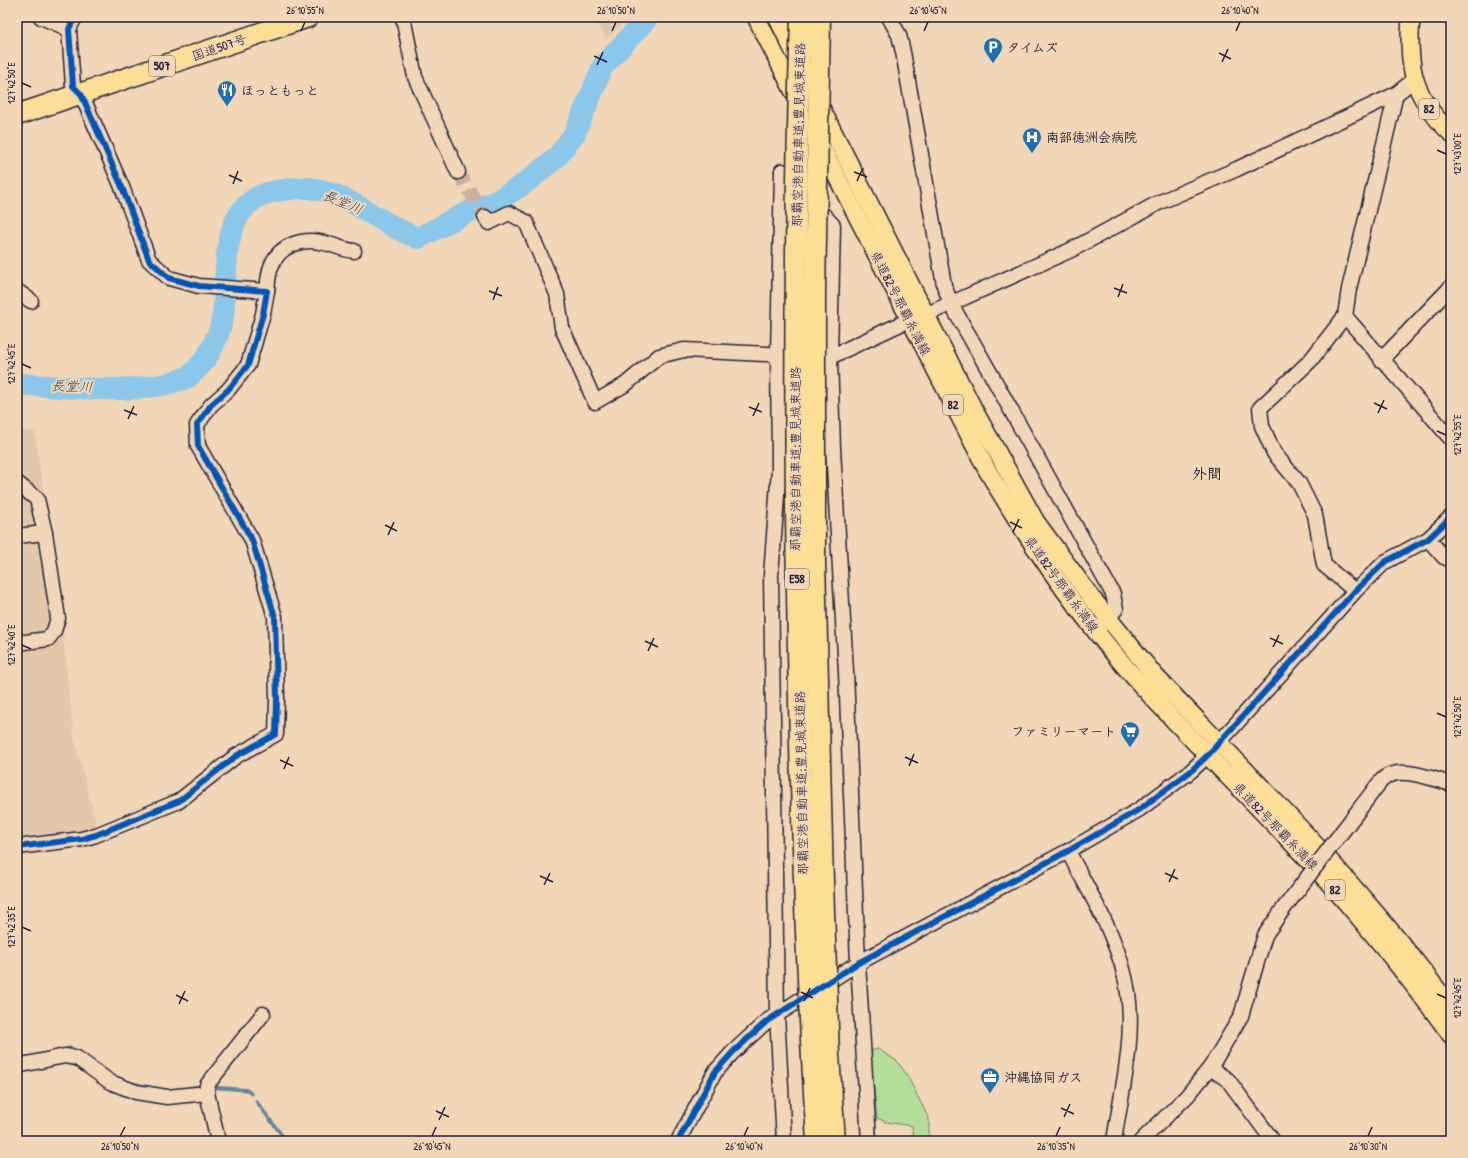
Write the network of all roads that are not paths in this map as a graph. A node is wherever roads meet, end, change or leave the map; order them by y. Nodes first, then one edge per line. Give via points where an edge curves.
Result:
1 (41, 17) edge
2 (308, 17) edge
3 (403, 17) edge
4 (756, 17) edge
5 (777, 17) edge
6 (801, 17) edge
7 (820, 17) edge
8 (889, 17) edge
9 (1411, 17) edge
10 (72, 23) edge
11 (1414, 80) junction
12 (81, 94) junction
13 (1396, 94) junction
14 (17, 115) edge
15 (1451, 133) edge
16 (458, 172) tunnel mouth
17 (485, 218) dead end
18 (354, 251) dead end
19 (1451, 287) edge
20 (17, 291) edge
21 (267, 291) junction
22 (31, 301) dead end
23 (951, 304) junction
24 (925, 316) junction
25 (1345, 316) junction
26 (909, 320) junction
27 (778, 354) junction
28 (830, 357) junction
29 (1381, 360) junction
30 (1451, 439) edge
31 (17, 483) edge
32 (1451, 517) edge
33 (45, 533) junction
34 (17, 536) edge
35 (1428, 539) junction
36 (1451, 560) edge
37 (1355, 591) junction
38 (1107, 618) junction
39 (1097, 632) junction
40 (17, 643) edge
41 (1219, 742) junction
42 (1208, 755) junction
43 (1451, 784) edge
44 (17, 847) edge
45 (1068, 851) junction
46 (858, 963) junction
47 (1451, 1008) edge
48 (263, 1014) dead end
49 (777, 1015) junction
50 (1451, 1035) edge
51 (17, 1066) edge
52 (1210, 1068) junction
53 (207, 1089) junction
54 (218, 1141) edge
55 (678, 1141) edge
56 (784, 1141) edge
57 (816, 1141) edge
58 (835, 1141) edge
59 (869, 1141) edge
60 (1114, 1141) edge
61 (1141, 1141) edge
62 (1273, 1141) edge

1 - 10 street
2 - 12 highway, 国道507号 / 507
3 - 16 street via 416,77
4 - 26 main road, 県道82号那覇糸満線 / 82
5 - 24 main road, 県道82号那覇糸満線 / 82
6 - 57 highway, 那覇空港自動車道;豊見城東道路 / E58, bridge via 795,309 795,493 804,884
7 - 58 highway, 那覇空港自動車道;豊見城東道路 / E58, bridge via 815,302 815,560 823,882
8 - 23 street via 899,35 904,52 944,285
9 - 11 main road, 82 via 1410,57
10 - 12 street via 73,86
11 - 13 street
11 - 15 main road, 82 via 1422,100
12 - 14 highway, 国道507号 / 507
12 - 21 street via 122,187 149,260 169,278 199,286
13 - 23 street via 1237,169 1160,202 1071,250
13 - 25 street via 1348,289
17 - 27 street via 489,223 509,213 526,222 557,294 562,328 595,402 626,384 659,356 684,350
18 - 21 street via 323,242 301,241 282,251 271,266
19 - 29 street
20 - 22 street
21 - 44 street via 248,366 228,390 211,405 197,425 198,446 252,540 275,617 276,734 236,756 179,801 82,839
23 - 24 street
23 - 38 street via 1113,594 1116,609
24 - 38 main road, 県道82号那覇糸満線 / 82 via 1036,522
25 - 29 street
25 - 37 street via 1310,361 1260,408 1262,426 1274,453 1299,483 1315,515 1324,565
26 - 28 street
26 - 39 main road, 県道82号那覇糸満線 / 82 via 1012,514 1060,585
27 - 28 street
27 - 28 street via 782,172 834,225
27 - 49 street via 779,470 771,575
28 - 46 street
29 - 30 street
31 - 33 street via 38,499
32 - 35 street
33 - 34 street
33 - 40 street via 58,618 54,631 48,638
35 - 36 street via 1444,557
35 - 37 street via 1385,562
37 - 41 street
38 - 39 street
38 - 41 main road, 県道82号那覇糸満線 / 82 via 1155,676
39 - 42 main road, 県道82号那覇糸満線 / 82 via 1143,687
41 - 42 street
41 - 47 main road, 県道82号那覇糸満線 / 82 via 1340,871 1390,929
42 - 45 street via 1140,809
42 - 50 main road, 県道82号那覇糸満線 / 82 via 1330,884 1380,942
43 - 52 street, bridge via 1402,772 1384,778 1265,935 1241,1016
45 - 46 street
45 - 60 street via 1120,959 1128,994 1129,1040
46 - 49 street
46 - 59 street
48 - 53 street
49 - 55 street via 766,1021 714,1072
49 - 56 street
51 - 53 street via 65,1056 77,1058 110,1082 136,1092 166,1097
52 - 61 street via 1187,1096
52 - 62 street via 1228,1080
53 - 54 street

